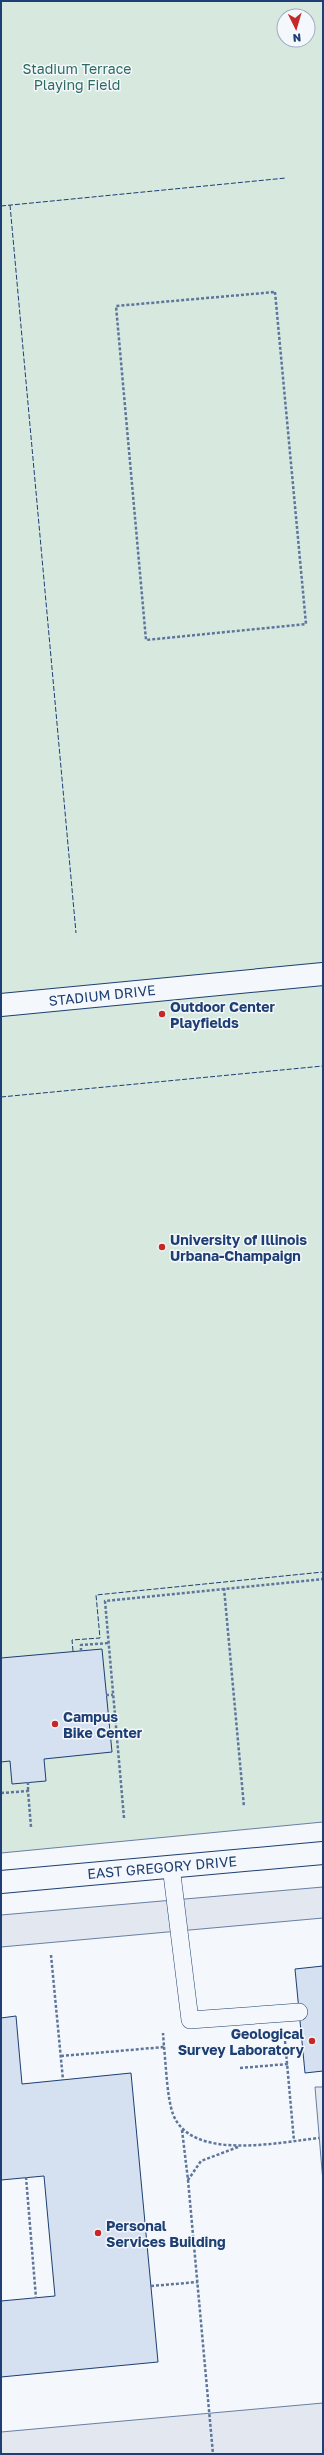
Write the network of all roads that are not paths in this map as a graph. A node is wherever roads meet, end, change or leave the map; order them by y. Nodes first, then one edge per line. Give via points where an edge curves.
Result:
1 (323, 974) edge
2 (1, 1005) edge
3 (323, 1853) edge
4 (171, 1866) junction
5 (1, 1882) edge
6 (299, 2012) dead end

1 - 2 street, STADIUM DRIVE
3 - 4 street, EAST GREGORY DRIVE
4 - 5 street, EAST GREGORY DRIVE
4 - 6 lane via 190,2020

